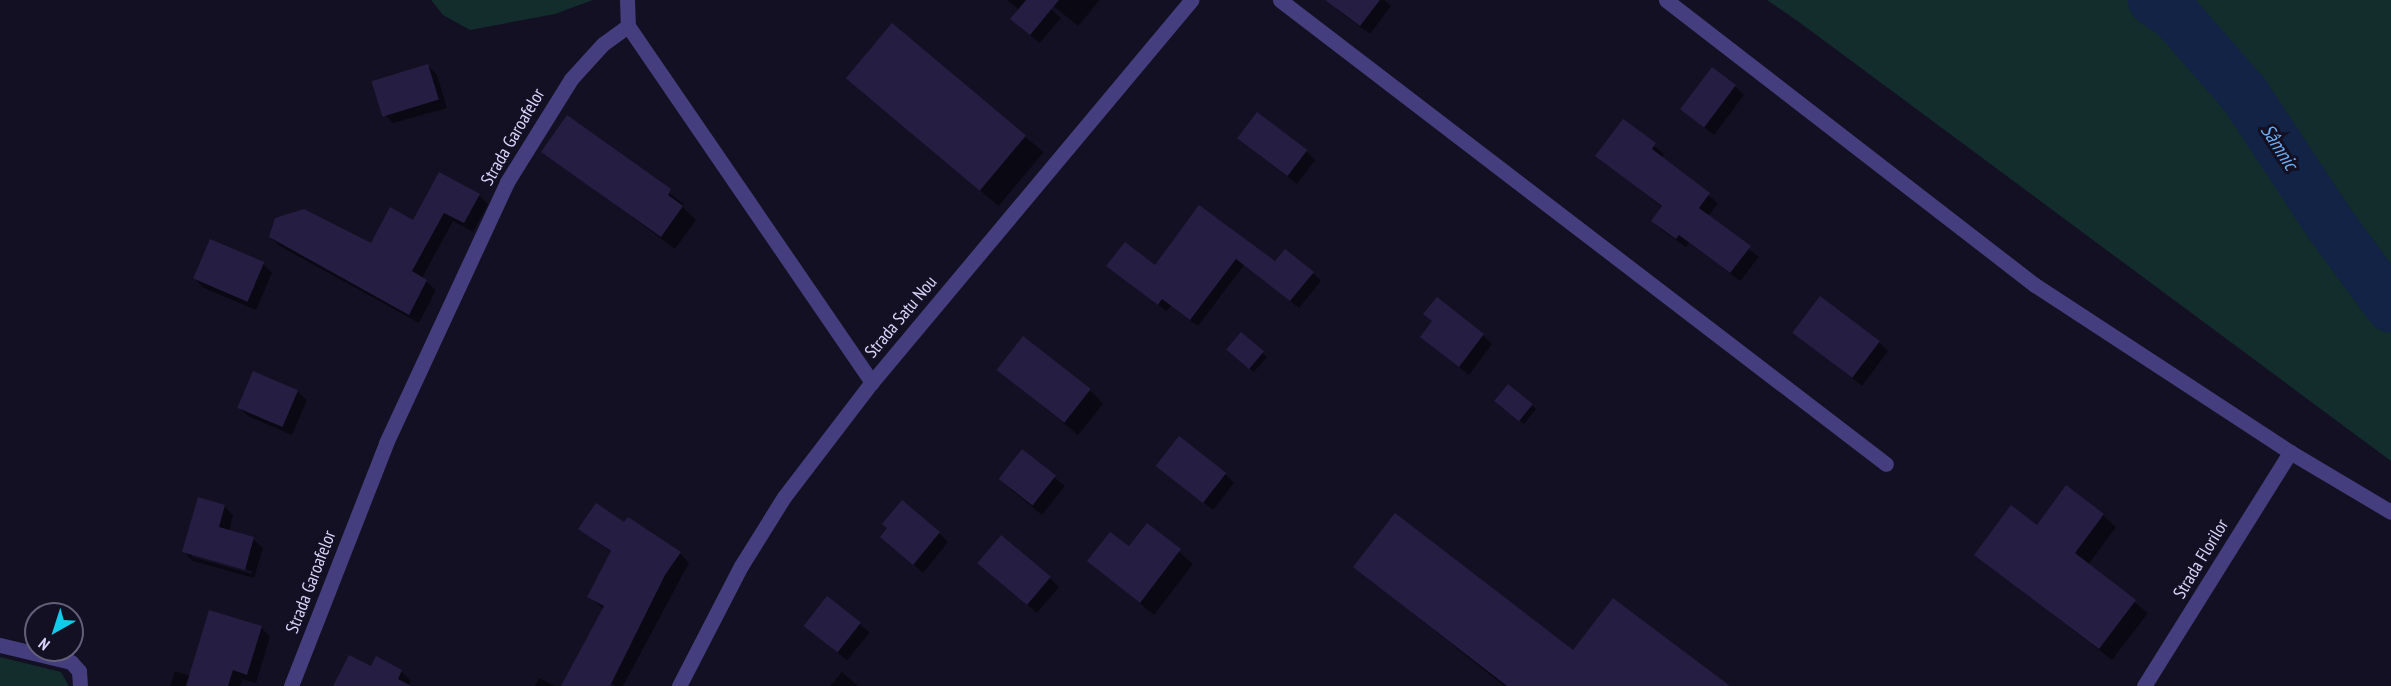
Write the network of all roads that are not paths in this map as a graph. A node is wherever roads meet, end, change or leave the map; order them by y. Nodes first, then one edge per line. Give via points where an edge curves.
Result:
1 (627, 0) edge
2 (1191, 0) edge
3 (1280, 0) edge
4 (1666, 0) edge
5 (628, 26) junction
6 (872, 382) junction
7 (2290, 452) junction
8 (1886, 464) dead end
9 (2391, 512) edge
10 (0, 645) edge
11 (80, 686) edge
12 (291, 686) edge
13 (679, 686) edge
14 (2144, 686) edge

1 - 5 street
2 - 6 street, Strada Satu Nou
3 - 8 street
4 - 7 street via 2035,285
5 - 6 street
5 - 12 street, Strada Garoafelor via 603,44 571,79 507,182 386,443
6 - 13 street, Strada Satu Nou via 761,532
7 - 9 street
7 - 14 street, Strada Florilor
10 - 11 street via 71,662 79,671

